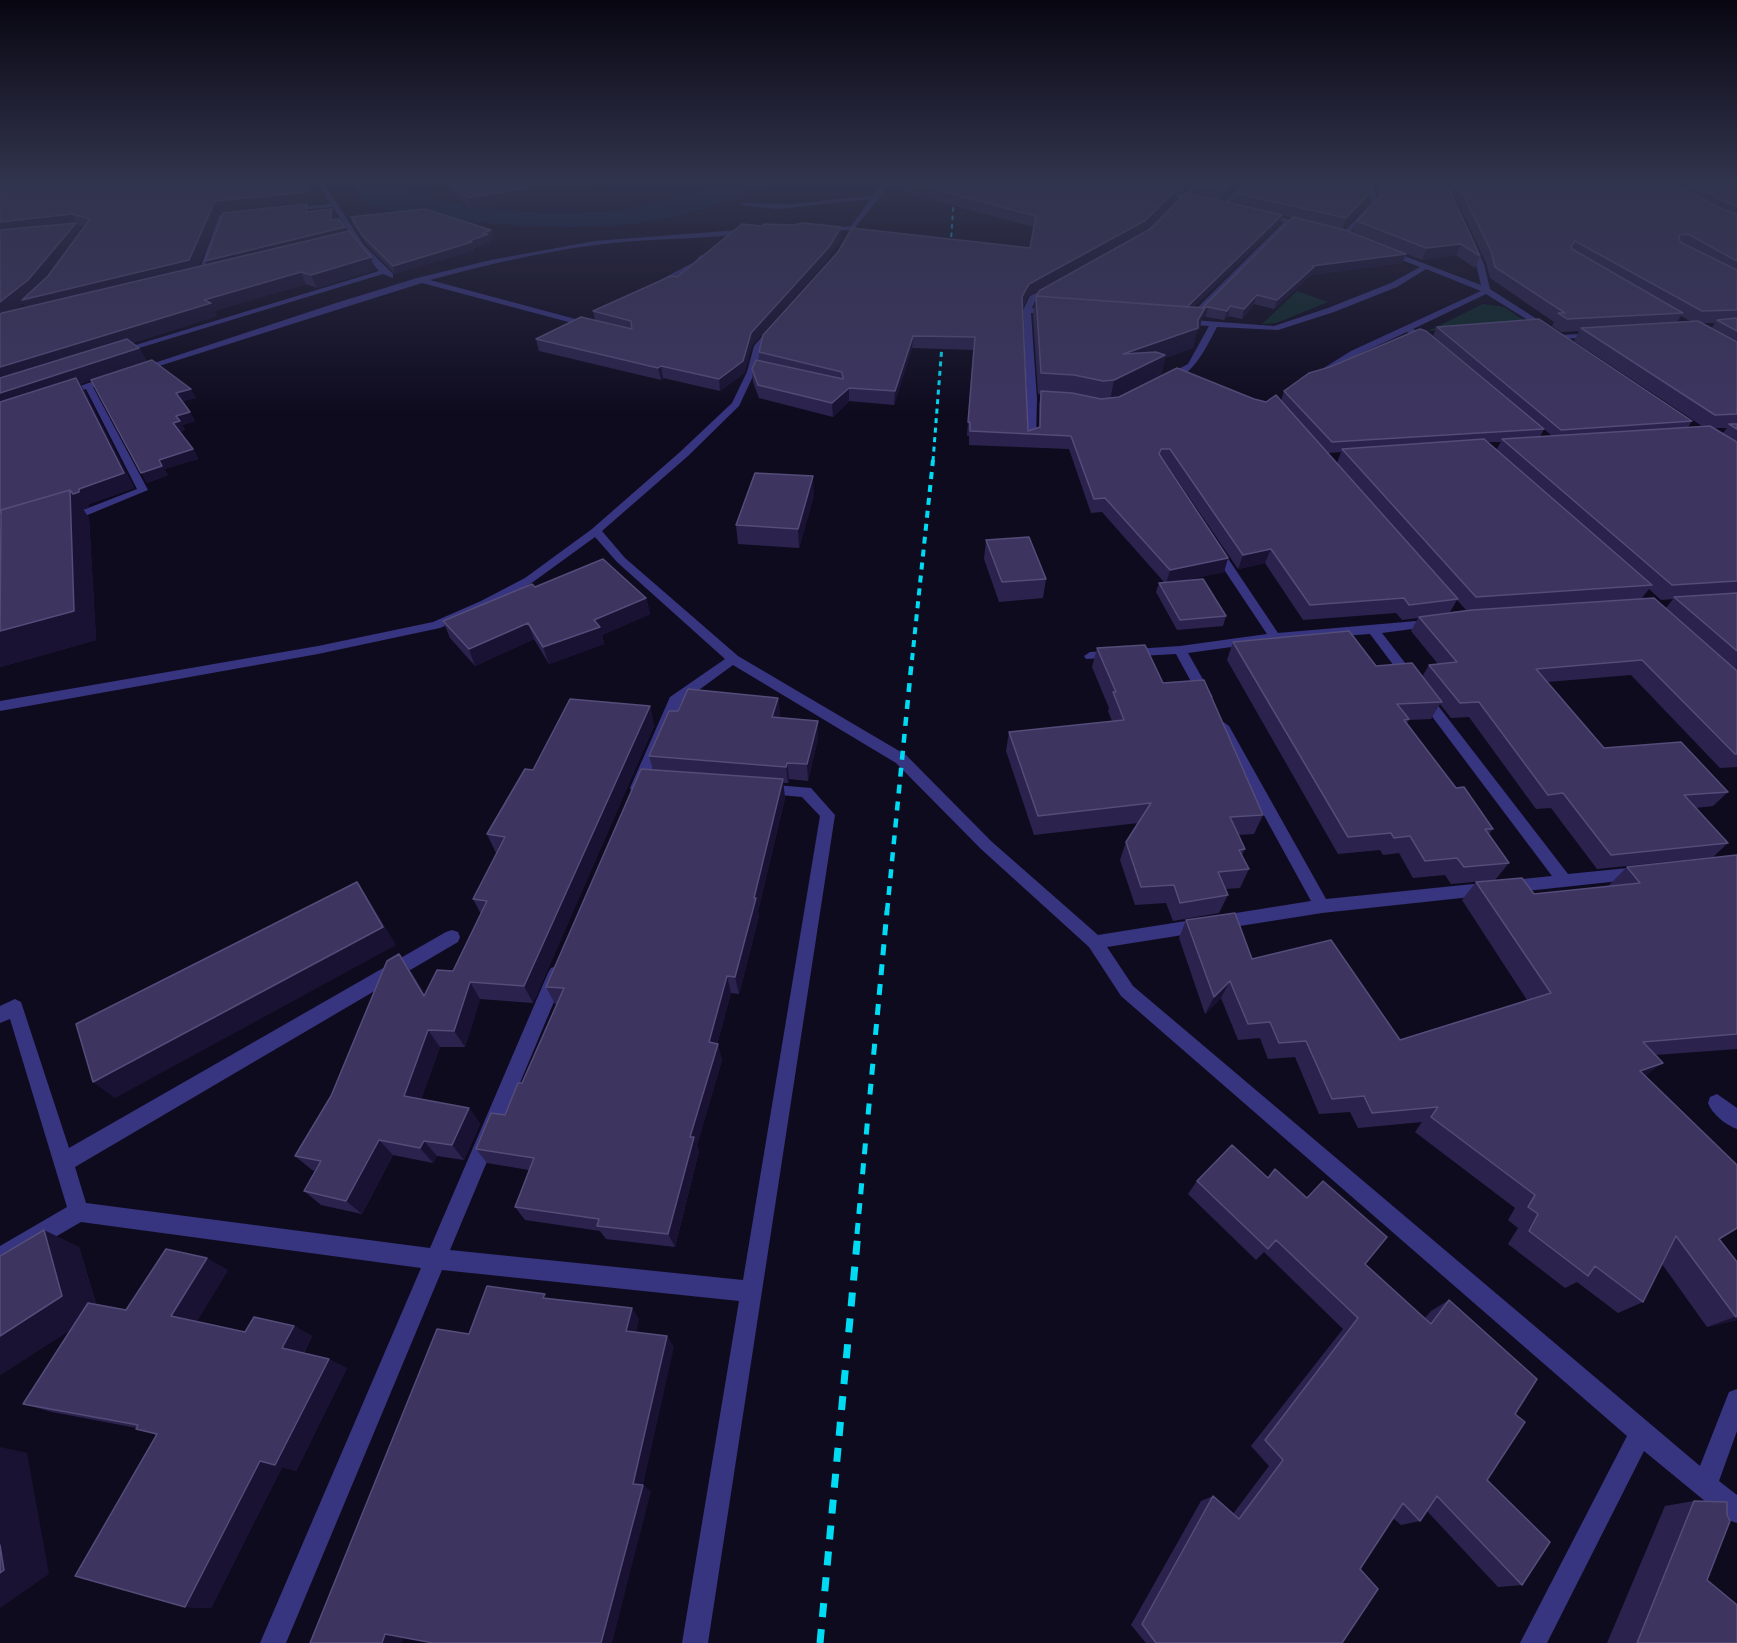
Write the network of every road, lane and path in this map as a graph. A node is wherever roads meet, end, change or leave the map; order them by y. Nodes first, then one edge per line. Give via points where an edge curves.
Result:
1 (206, 259) edge
2 (373, 259) edge
3 (513, 259) edge
4 (703, 259) edge
5 (1251, 259) edge
6 (1404, 259) edge
7 (1478, 259) edge
8 (1425, 267) junction
9 (383, 272) junction
10 (211, 273) edge
11 (200, 276) junction
12 (189, 278) edge
13 (420, 280) junction
14 (1063, 281) edge
15 (402, 284) junction
16 (1486, 290) junction
17 (644, 291) edge
18 (1027, 310) junction
19 (1061, 313) edge
20 (591, 318) edge
21 (781, 320) edge
22 (1176, 321) edge
23 (1187, 322) junction
24 (580, 323) junction
25 (1214, 325) junction
26 (600, 329) edge
27 (1407, 329) junction
28 (1608, 334) edge
29 (1560, 337) junction
30 (1570, 344) edge
31 (1436, 345) edge
32 (113, 355) edge
33 (133, 371) edge
34 (1322, 373) edge
35 (122, 375) edge
36 (88, 386) junction
37 (1152, 386) edge
38 (55, 396) edge
39 (1031, 441) edge
40 (63, 521) edge
41 (596, 531) junction
42 (1206, 533) edge
43 (1452, 619) edge
44 (1373, 630) junction
45 (1275, 637) junction
46 (1180, 650) junction
47 (1090, 656) dead end
48 (733, 659) junction
49 (0, 706) edge
50 (640, 780) junction
51 (664, 782) edge
52 (747, 788) edge
53 (631, 802) edge
54 (1656, 871) edge
55 (1564, 880) junction
56 (1322, 906) junction
57 (452, 937) dead end
58 (1095, 942) junction
59 (565, 954) edge
60 (0, 1014) edge
61 (1717, 1102) dead end
62 (1737, 1120) edge
63 (64, 1162) junction
64 (79, 1212) junction
65 (0, 1258) edge
66 (434, 1259) junction
67 (750, 1292) junction
68 (1737, 1400) edge
69 (1641, 1433) junction
70 (1706, 1485) junction
71 (1737, 1511) edge
72 (273, 1643) edge
73 (695, 1643) edge
74 (1533, 1643) edge

1 - 11 street
2 - 9 street
3 - 13 street
4 - 17 street
5 - 23 street
6 - 8 street
7 - 16 street
8 - 16 street
8 - 25 street via 1394,285 1275,328
9 - 15 street
9 - 32 street
10 - 11 street
11 - 12 street
13 - 15 street
13 - 24 street
14 - 18 street via 1033,298
15 - 33 street
16 - 27 street
16 - 29 street
18 - 19 street
18 - 39 street via 1037,399
20 - 24 street
21 - 41 street via 758,346 757,369 736,404
22 - 23 street
23 - 25 street
24 - 26 street
25 - 37 street via 1191,366
27 - 31 street
27 - 34 street via 1354,352
28 - 29 street
29 - 30 street
35 - 36 street
36 - 38 street
36 - 40 street via 143,490
41 - 48 street via 621,560
41 - 49 street via 529,580 436,625 318,650
42 - 45 street
43 - 44 street
44 - 45 street
44 - 55 street
45 - 46 street
46 - 47 street
46 - 56 street
48 - 50 street via 675,700
48 - 58 street via 901,759 986,845
50 - 51 street
50 - 53 street
52 - 67 street via 806,792 828,815
54 - 55 street
55 - 56 street
56 - 58 street
57 - 63 street
58 - 69 street via 1127,991
59 - 66 street
60 - 63 street via 15,1007
61 - 62 street
63 - 64 street
64 - 65 street
64 - 66 street
66 - 67 street
66 - 72 street
67 - 73 street
68 - 70 street
69 - 70 street
69 - 74 street
70 - 71 street

